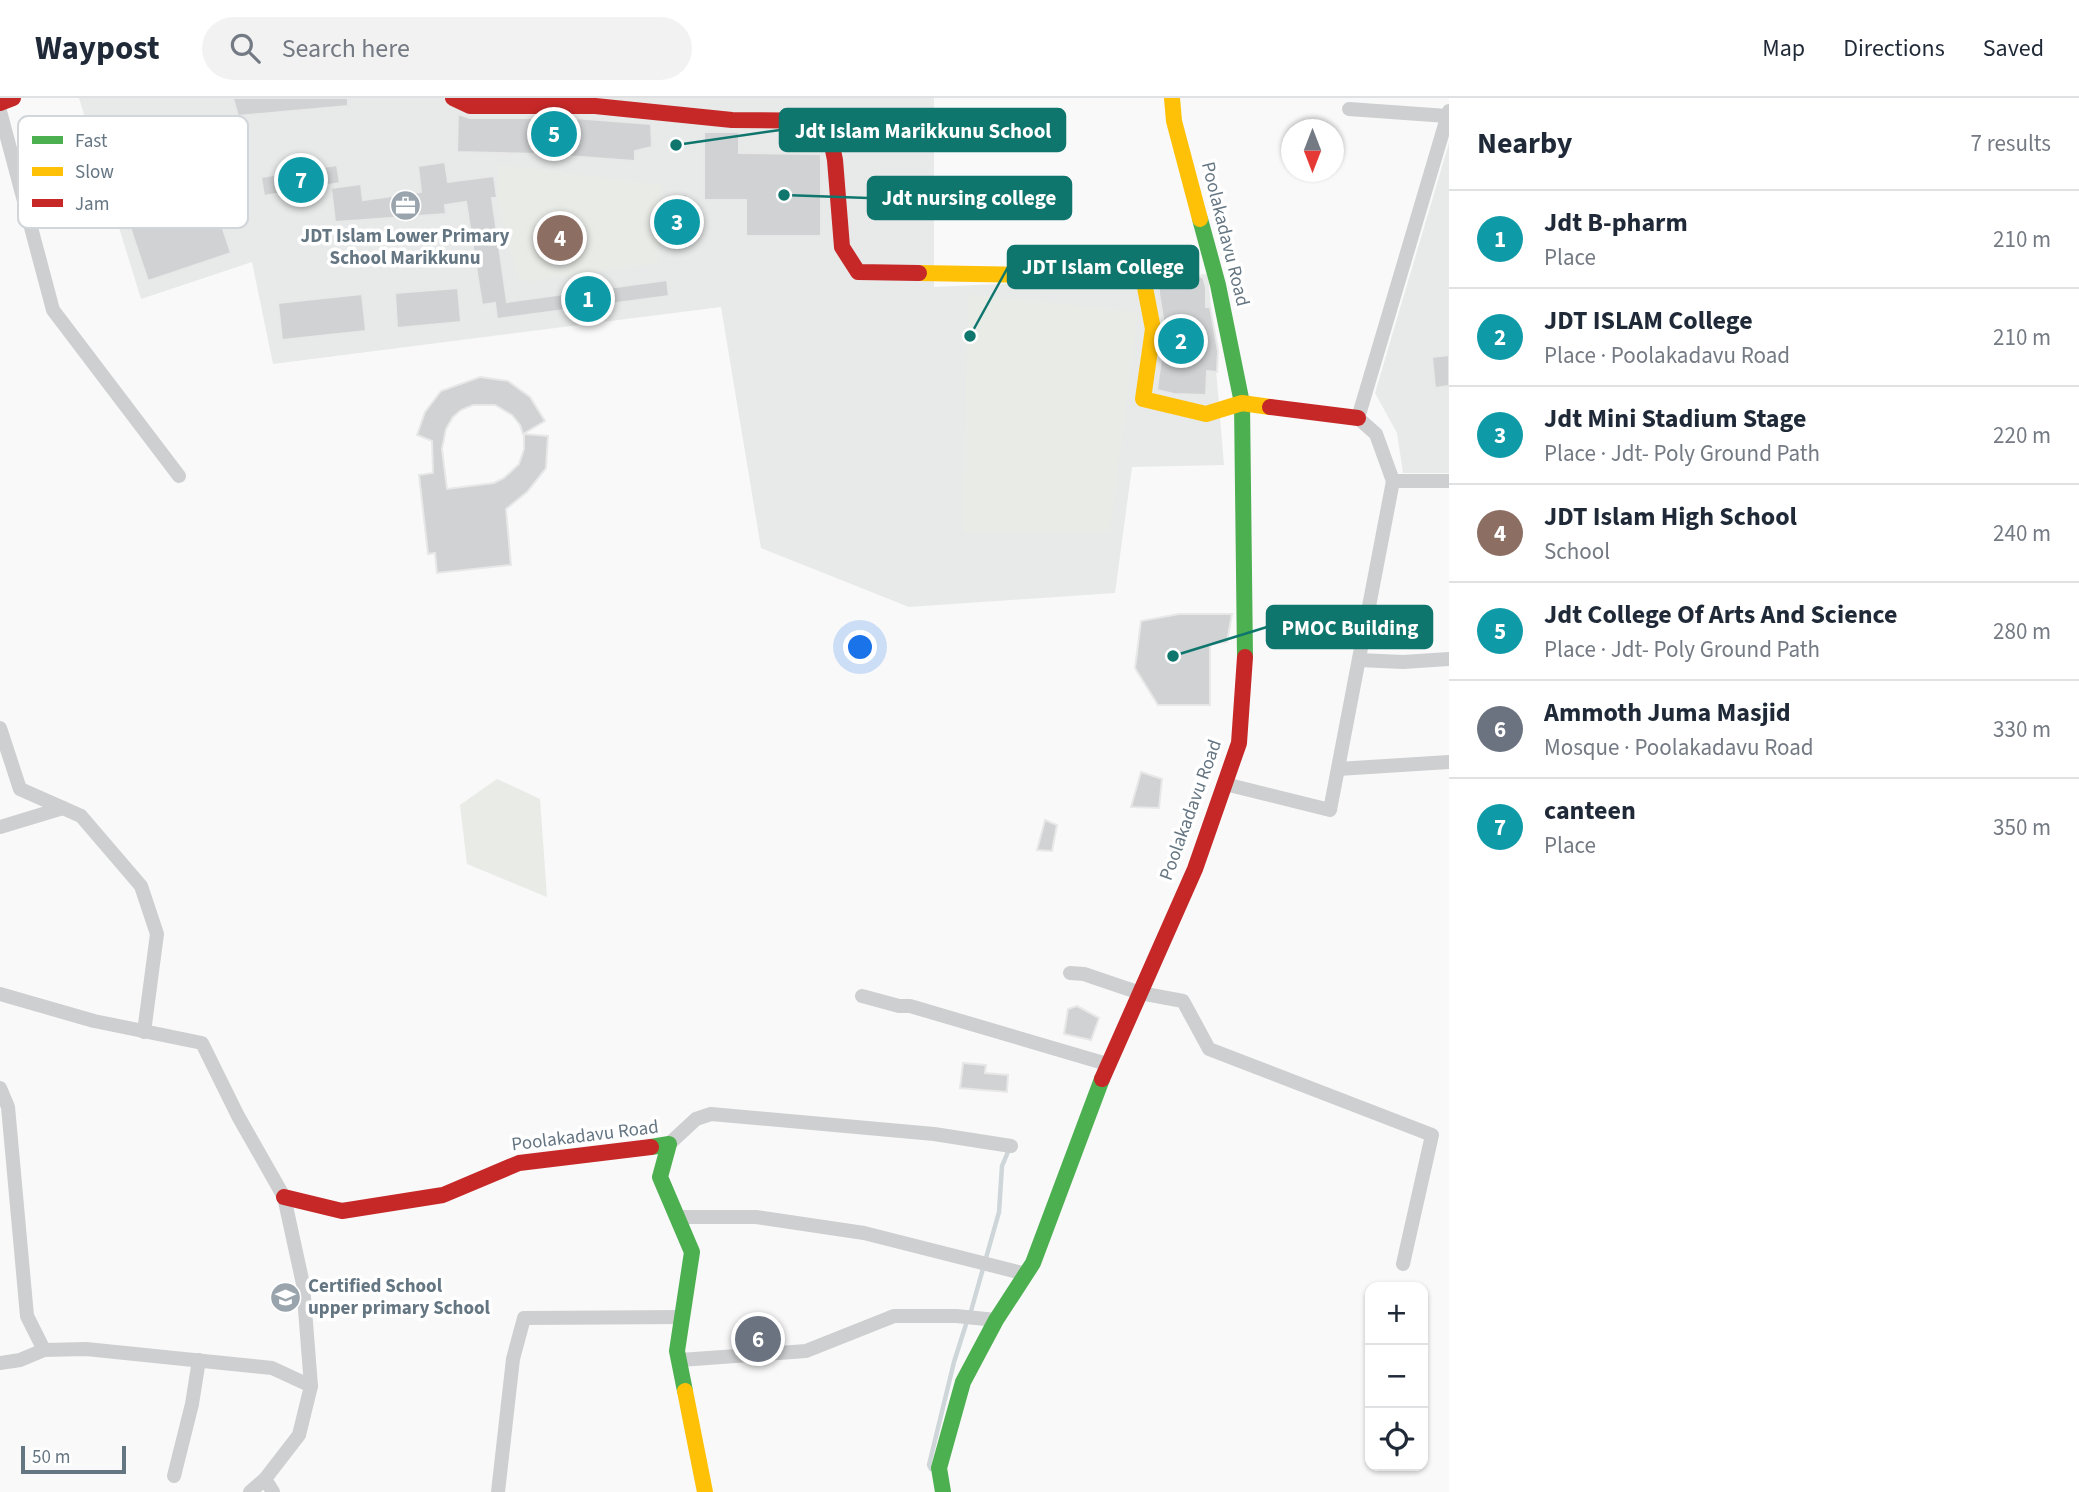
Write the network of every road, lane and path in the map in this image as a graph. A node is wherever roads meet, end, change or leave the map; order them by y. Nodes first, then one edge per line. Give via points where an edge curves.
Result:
1 (13, 98) edge
2 (453, 98) edge
3 (1172, 98) edge
4 (0, 103) edge
5 (1349, 109) dead end
6 (0, 110) edge
7 (1448, 113) edge
8 (18, 178) edge
9 (31, 228) edge
10 (1242, 404) junction
11 (1358, 418) junction
12 (179, 476) dead end
13 (1393, 481) junction
14 (1449, 481) edge
15 (1449, 659) edge
16 (1359, 660) junction
17 (0, 727) edge
18 (1449, 762) edge
19 (1338, 769) junction
20 (1224, 784) junction
21 (63, 808) junction
22 (0, 827) edge
23 (1070, 973) dead end
24 (1140, 993) junction
25 (0, 994) edge
26 (862, 996) dead end
27 (144, 1032) junction
28 (1107, 1064) junction
29 (0, 1088) edge
30 (669, 1144) junction
31 (1010, 1146) dead end
32 (284, 1197) junction
33 (677, 1217) junction
34 (1404, 1264) dead end
35 (1026, 1274) junction
36 (682, 1317) junction
37 (996, 1320) junction
38 (44, 1350) junction
39 (199, 1360) junction
40 (680, 1360) junction
41 (0, 1363) edge
42 (311, 1386) junction
43 (174, 1476) dead end
44 (265, 1479) junction
45 (250, 1492) edge
46 (273, 1492) edge
47 (498, 1492) edge
48 (705, 1492) edge
49 (943, 1492) edge

1 - 4 main road
2 - 10 main road via 470,106 595,106 732,120 827,121 842,247 858,272 1143,277 1153,329 1143,400 1206,414
3 - 10 main road, Poolakadavu Road
5 - 7 street
6 - 8 street
7 - 11 street
9 - 12 street via 53,310
10 - 11 main road
10 - 20 main road, Poolakadavu Road via 1246,634 1239,743
11 - 13 street via 1376,434
13 - 14 street
13 - 16 street
15 - 16 street
16 - 19 street
17 - 21 street via 20,789
18 - 19 street
19 - 20 street via 1330,810
20 - 24 main road, Poolakadavu Road via 1195,869
21 - 22 street
21 - 27 street via 81,816 141,886 157,934
23 - 24 street
24 - 28 main road, Poolakadavu Road
24 - 34 street via 1183,1001 1209,1048 1432,1135
25 - 27 street
26 - 28 street
27 - 32 street via 202,1043
28 - 35 main road, Poolakadavu Road
29 - 38 street via 8,1107 27,1316
30 - 31 street via 696,1119 711,1114 933,1134
30 - 32 main road, Poolakadavu Road via 519,1163 443,1195 342,1211
30 - 33 main road, Poolakadavu Road via 660,1177
32 - 42 street via 303,1284
33 - 35 street via 755,1217 864,1233
33 - 36 main road, Poolakadavu Road via 692,1252
35 - 37 main road, Poolakadavu Road
36 - 40 main road, Poolakadavu Road
36 - 47 street via 524,1318 513,1359
37 - 40 street via 894,1317 806,1351
37 - 49 main road, Poolakadavu Road via 962,1382 939,1468
38 - 39 street via 86,1349
38 - 41 street
39 - 42 street via 272,1368
39 - 43 street
40 - 48 main road, Poolakadavu Road
42 - 44 street via 299,1435
44 - 45 street
44 - 46 street

